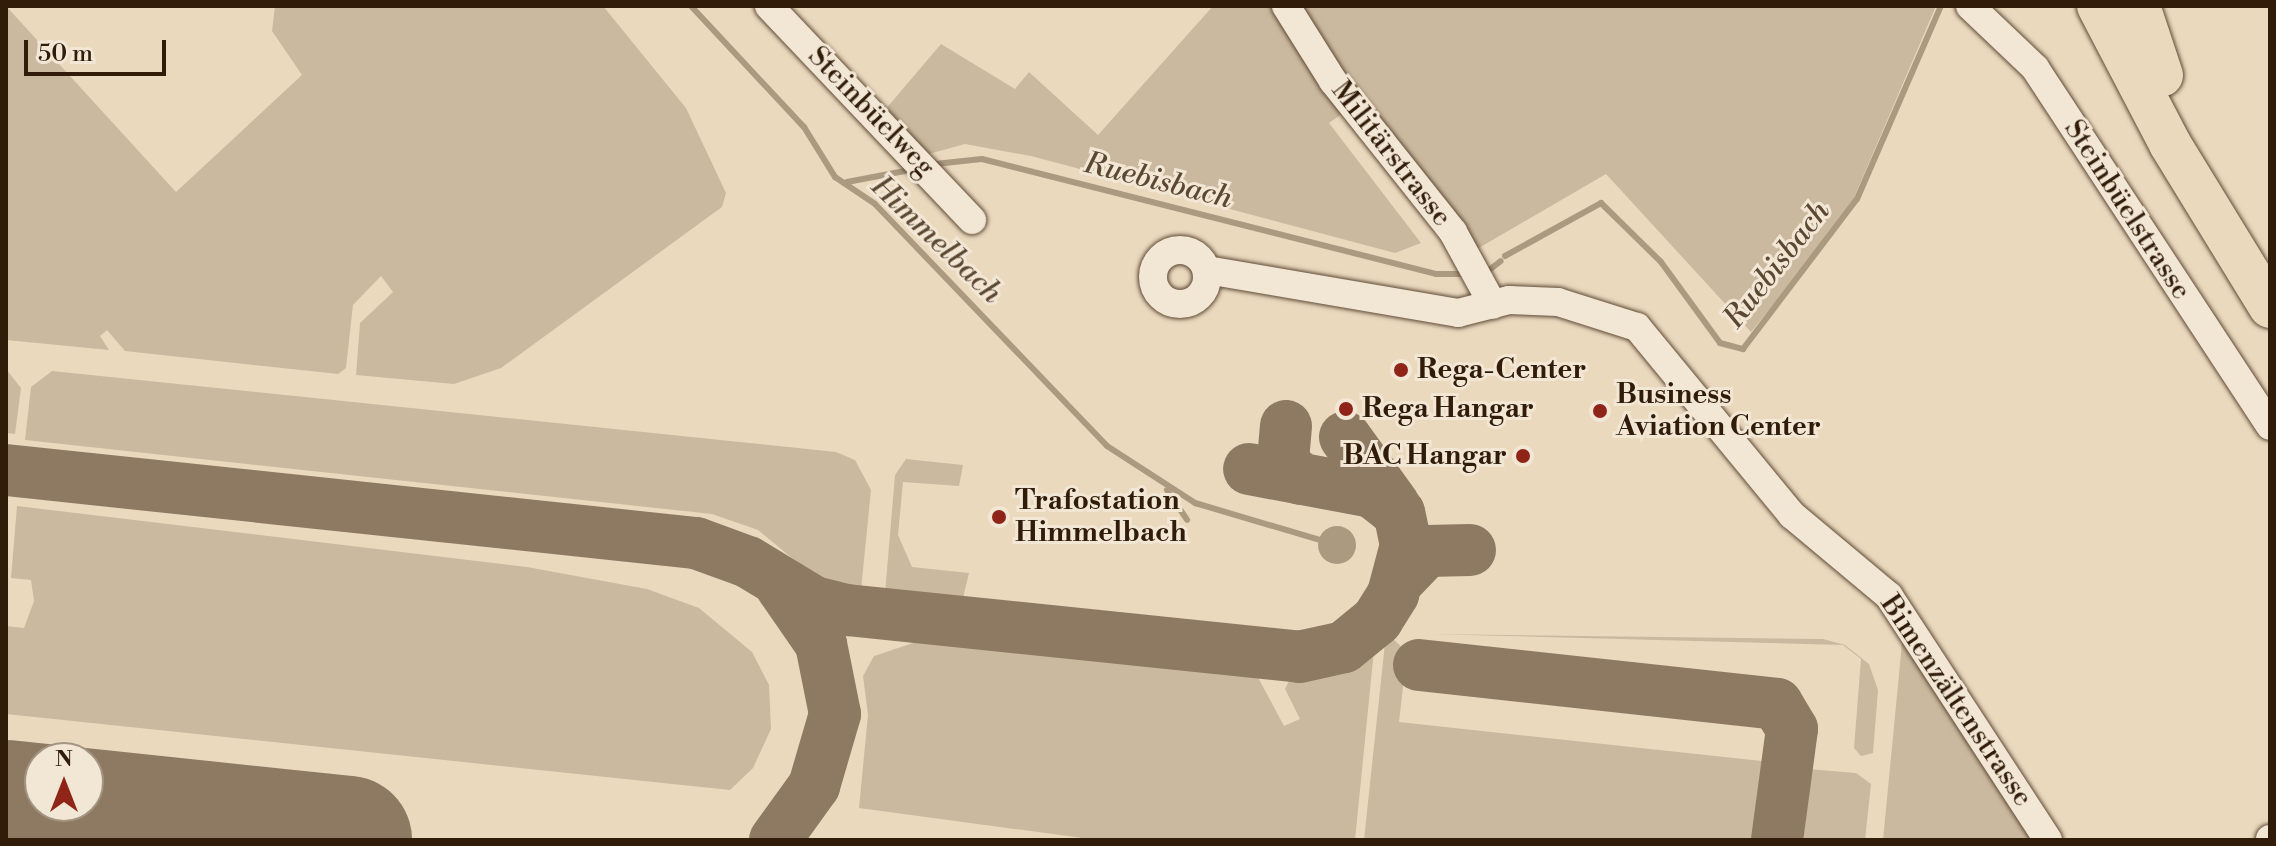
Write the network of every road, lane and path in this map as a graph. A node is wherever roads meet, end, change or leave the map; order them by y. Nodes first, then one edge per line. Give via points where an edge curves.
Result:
1 (769, 6) edge
2 (1286, 6) edge
3 (1970, 6) edge
4 (2098, 6) edge
5 (2127, 6) edge
6 (2139, 6) edge
7 (2162, 75) junction
8 (972, 220) dead end
9 (2270, 255) edge
10 (1207, 270) dead end
11 (1493, 305) junction
12 (2270, 307) edge
13 (2270, 426) edge
14 (2048, 840) edge

1 - 8 street, Steinbüelweg
2 - 11 street, Militärstrasse via 1333,81 1453,232
3 - 13 street, Steinbüelstrasse via 2035,68
4 - 12 highway via 2170,144
5 - 7 highway
6 - 7 highway
7 - 9 highway
10 - 11 street, Bimenzältenstrasse via 1421,309 1458,313
11 - 14 street, Bimenzältenstrasse via 1558,302 1637,327 1792,515 1889,596

